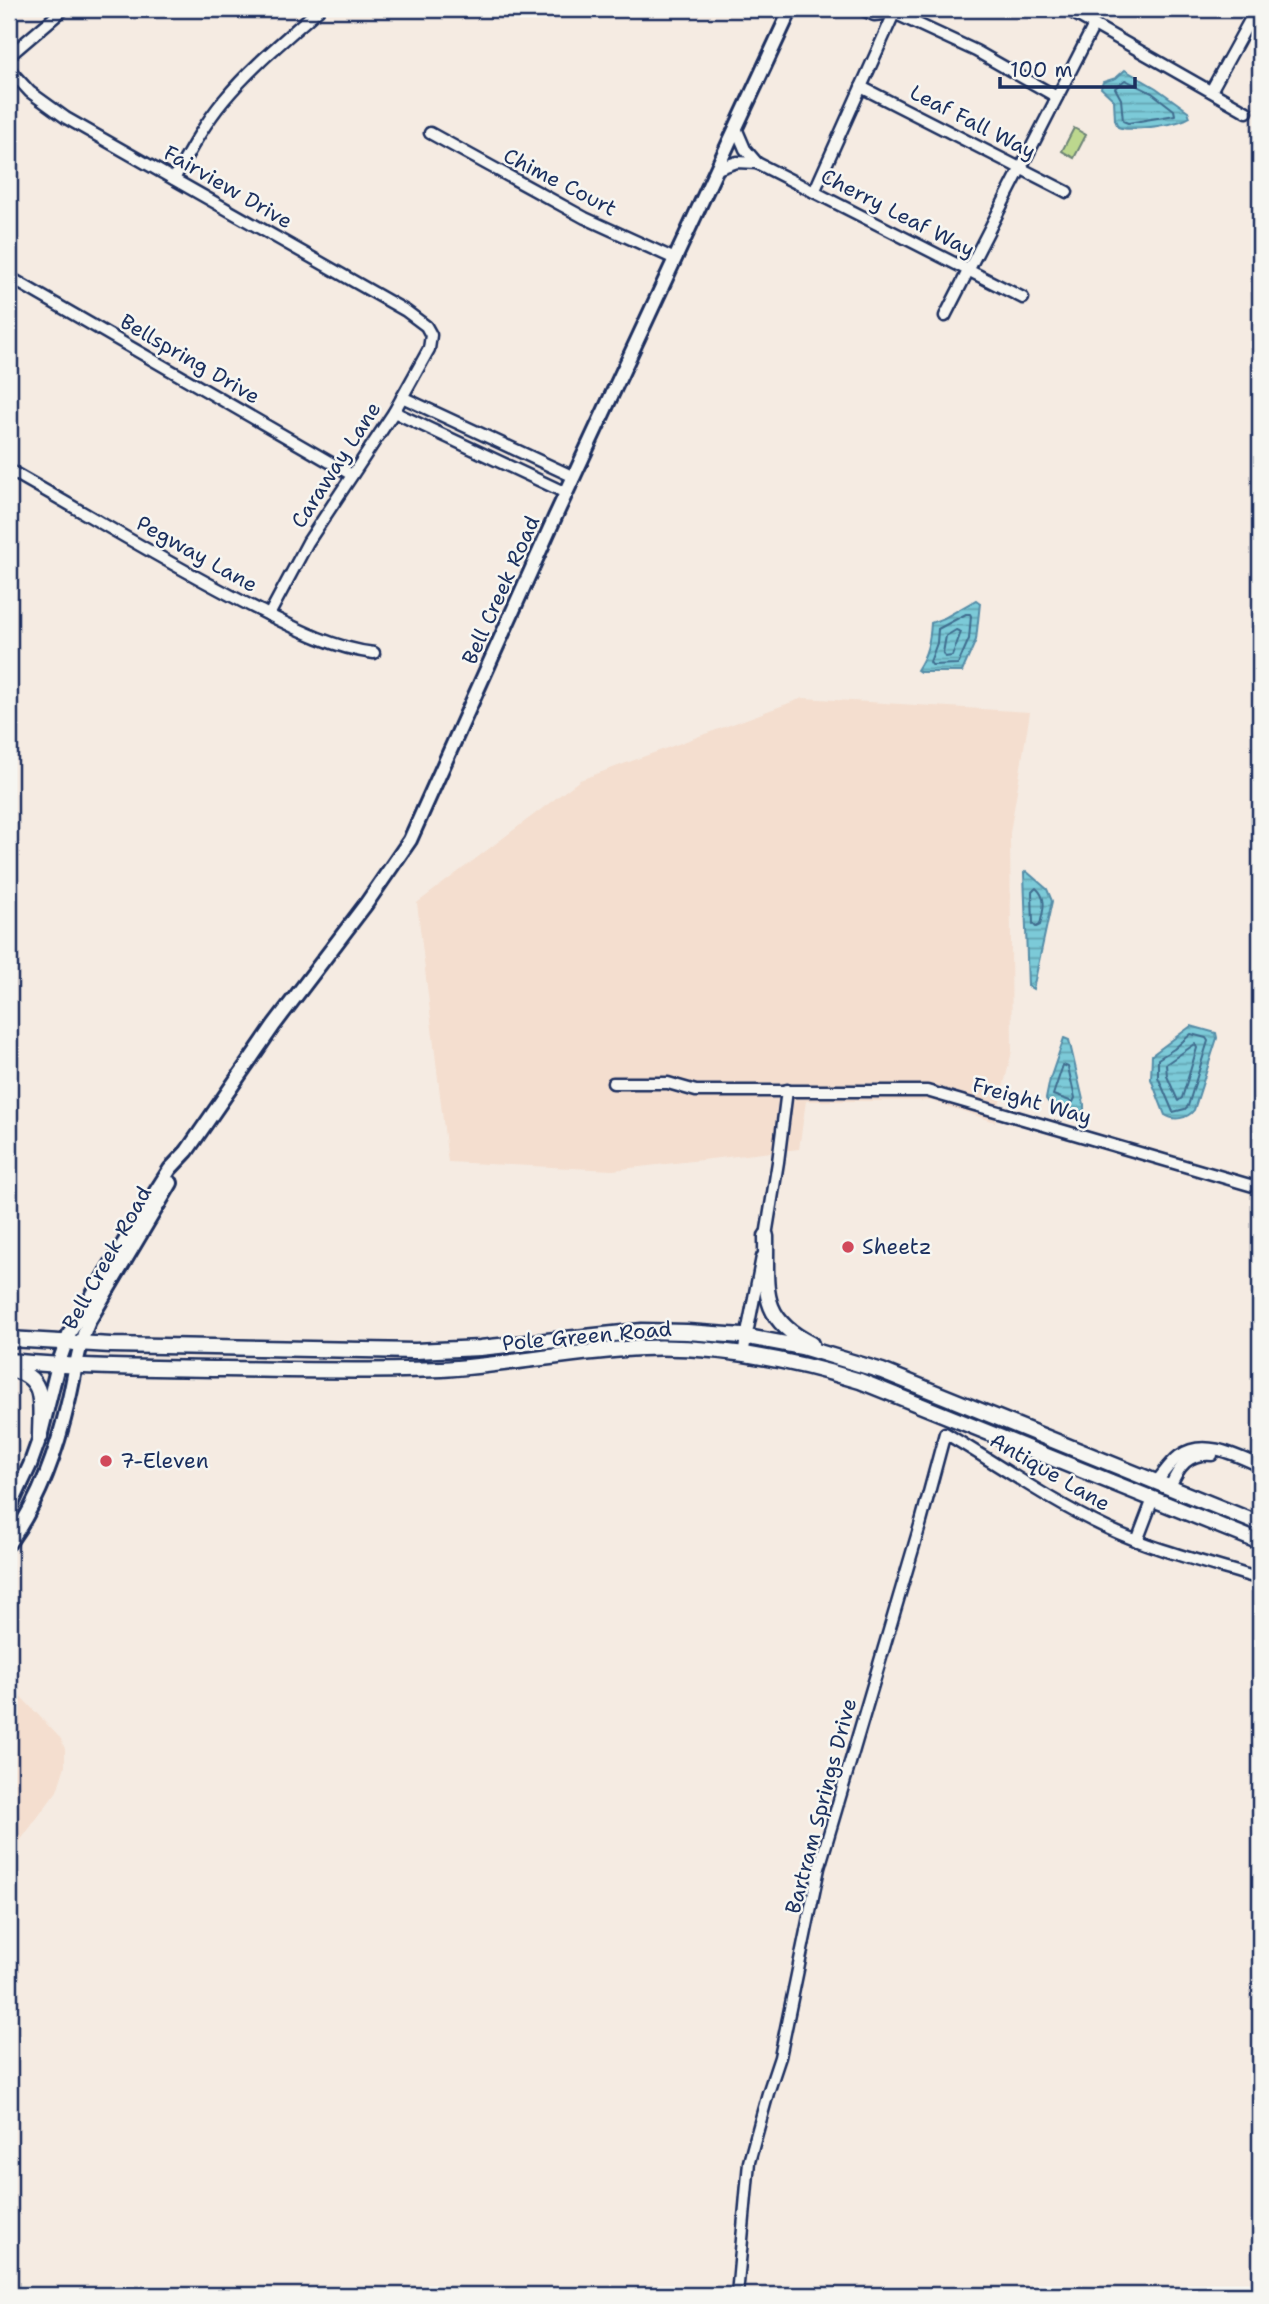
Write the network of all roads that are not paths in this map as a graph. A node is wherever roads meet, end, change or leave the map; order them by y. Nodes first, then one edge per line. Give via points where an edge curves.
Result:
1 (64, 9) edge
2 (319, 9) edge
3 (791, 9) edge
4 (861, 9) edge
5 (1066, 9) edge
6 (1256, 9) edge
7 (894, 10) edge
8 (1094, 25) junction
9 (9, 56) edge
10 (9, 69) edge
11 (861, 87) junction
12 (1211, 91) junction
13 (1057, 97) junction
14 (1247, 112) dead end
15 (736, 128) junction
16 (430, 133) dead end
17 (757, 163) junction
18 (1020, 168) junction
19 (717, 169) junction
20 (174, 179) junction
21 (814, 192) junction
22 (1067, 192) dead end
23 (675, 259) junction
24 (968, 271) junction
25 (9, 277) edge
26 (1023, 298) dead end
27 (945, 316) dead end
28 (431, 335) joint
29 (402, 397) junction
30 (394, 412) junction
31 (9, 470) edge
32 (352, 475) junction
33 (574, 477) junction
34 (566, 492) junction
35 (269, 615) junction
36 (374, 653) dead end
37 (613, 1083) dead end
38 (787, 1090) junction
39 (187, 1151) junction
40 (1260, 1188) edge
41 (766, 1236) junction
42 (746, 1337) junction
43 (9, 1339) edge
44 (65, 1343) junction
45 (80, 1343) junction
46 (743, 1354) junction
47 (835, 1356) junction
48 (9, 1361) edge
49 (58, 1365) junction
50 (76, 1365) junction
51 (9, 1369) edge
52 (945, 1433) joint
53 (40, 1437) junction
54 (1082, 1451) junction
55 (1260, 1466) edge
56 (1260, 1472) edge
57 (1169, 1487) junction
58 (1153, 1499) junction
59 (9, 1510) edge
60 (1260, 1524) edge
61 (1137, 1541) junction
62 (1260, 1542) edge
63 (9, 1543) edge
64 (1260, 1579) edge
65 (737, 2295) edge

1 - 9 street
2 - 20 street via 240,81
3 - 15 street, Bell Creek Road
4 - 7 street via 874,15
5 - 8 street
6 - 12 street
7 - 11 street
7 - 13 street
8 - 12 street
8 - 13 street
10 - 20 street, Fairview Drive via 30,92 66,118
11 - 18 street, Leaf Fall Way
11 - 21 street
12 - 14 street
13 - 18 street
15 - 17 street
15 - 19 street, Bell Creek Road
16 - 23 street, Chime Court via 573,212
17 - 19 street via 737,162
17 - 21 street, Cherry Leaf Way
18 - 22 street, Leaf Fall Way
18 - 24 street
19 - 23 street, Bell Creek Road
20 - 28 street, Fairview Drive via 405,311
21 - 24 street, Cherry Leaf Way
23 - 33 street, Bell Creek Road
24 - 26 street, Cherry Leaf Way
24 - 27 street
25 - 32 street, Bellspring Drive
28 - 29 street, Caraway Lane via 429,349
29 - 30 street, Caraway Lane
29 - 33 street
30 - 32 street, Caraway Lane
30 - 34 street
31 - 35 street, Pegway Lane
32 - 35 street, Caraway Lane via 308,541
33 - 34 street, Bell Creek Road
34 - 39 street, Bell Creek Road via 411,840
35 - 36 street, Pegway Lane via 351,650
37 - 38 street, Freight Way via 668,1083 695,1091
38 - 40 street, Freight Way via 940,1094
38 - 41 street
39 - 44 street, Bell Creek Road via 136,1221
39 - 45 street, Bell Creek Road
41 - 42 street
41 - 47 main road via 767,1292 775,1316 793,1335
42 - 45 main road, Pole Green Road via 642,1331 415,1351
42 - 46 street
42 - 47 main road, Pole Green Road
43 - 44 main road, Pole Green Road
44 - 45 main road, Pole Green Road
44 - 49 street, Bell Creek Road
45 - 50 street, Bell Creek Road
46 - 50 main road, Pole Green Road via 641,1349 371,1371
46 - 58 main road, Pole Green Road via 860,1381
47 - 54 main road, Pole Green Road
48 - 49 main road, Pole Green Road
49 - 50 main road, Pole Green Road
49 - 53 street, Bell Creek Road
50 - 63 street, Bell Creek Road via 49,1469
51 - 53 main road via 27,1374 40,1392
52 - 61 street, Antique Lane via 1091,1520
52 - 65 street, Bartram Springs Drive via 819,1868 780,2057 749,2162
53 - 59 street, Bell Creek Road
54 - 57 main road, Pole Green Road
54 - 58 main road via 1103,1469 1147,1488
55 - 57 street via 1216,1450 1193,1449 1175,1460
56 - 57 street via 1225,1457 1202,1455 1186,1461
57 - 58 main road
57 - 60 main road, Pole Green Road
58 - 61 street
58 - 62 main road, Pole Green Road
61 - 64 street, Antique Lane

